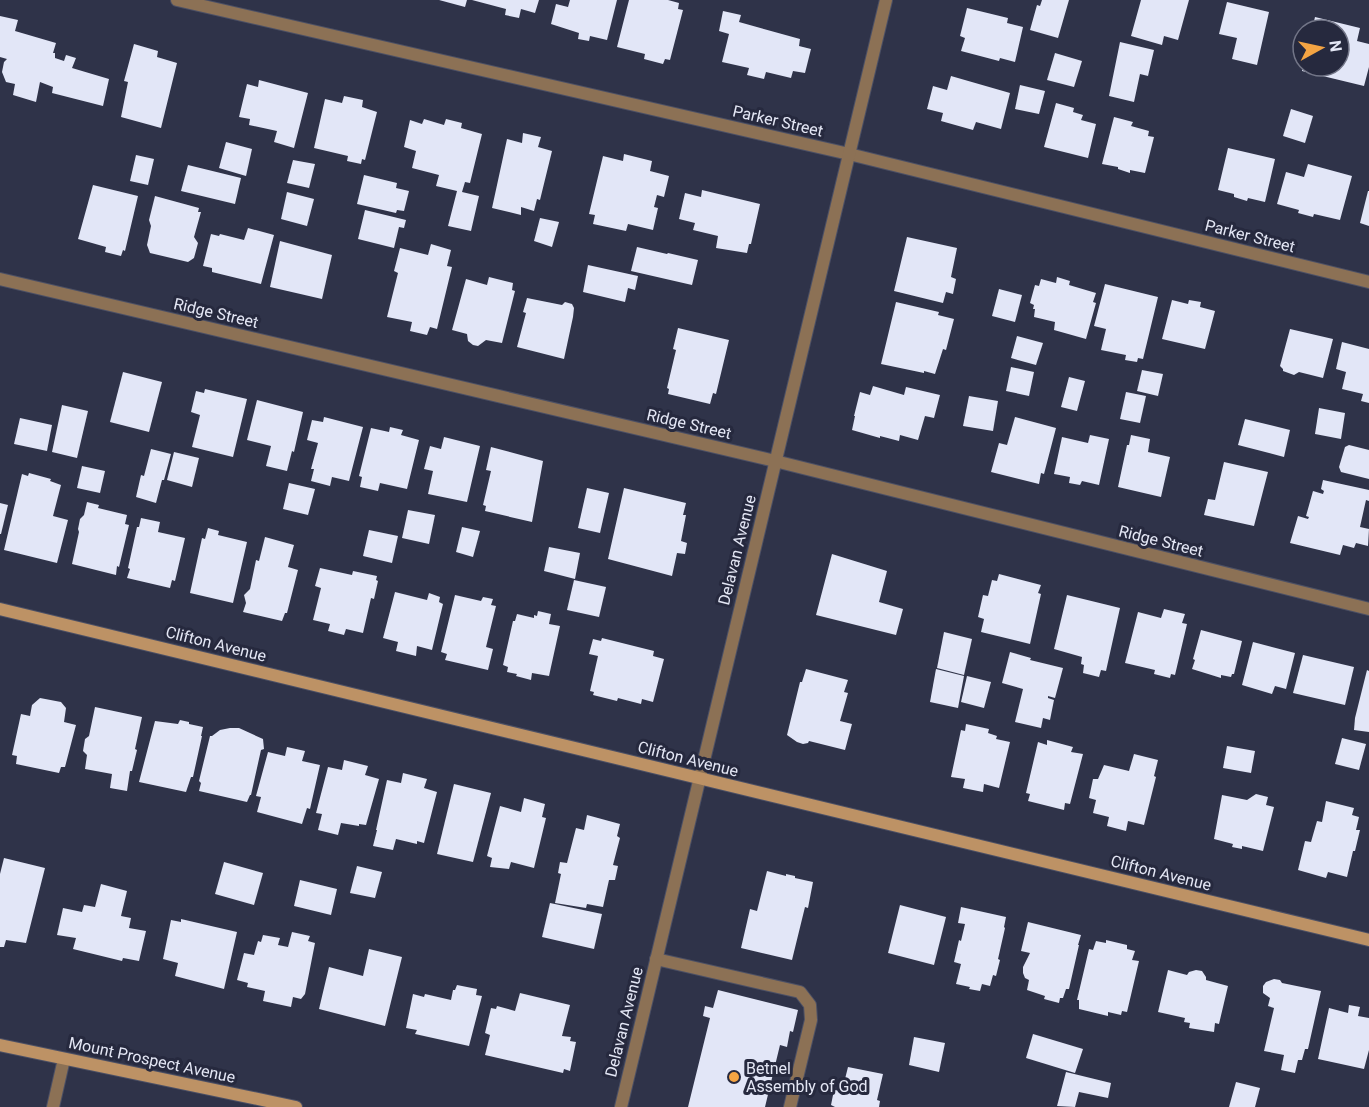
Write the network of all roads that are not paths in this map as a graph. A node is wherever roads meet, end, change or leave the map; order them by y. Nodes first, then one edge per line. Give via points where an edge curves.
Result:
1 (177, 0) edge
2 (886, 0) edge
3 (849, 154) junction
4 (0, 279) edge
5 (1369, 282) edge
6 (776, 461) junction
7 (0, 609) edge
8 (1369, 609) edge
9 (699, 778) junction
10 (1369, 940) edge
11 (656, 959) junction
12 (0, 1045) edge
13 (64, 1059) junction
14 (53, 1107) edge
15 (296, 1107) edge
16 (621, 1107) edge
17 (790, 1107) edge

1 - 3 street, Parker Street
2 - 3 street, Delavan Avenue
3 - 5 street, Parker Street
3 - 6 street, Delavan Avenue
4 - 6 street, Ridge Street
6 - 8 street, Ridge Street
6 - 9 street, Delavan Avenue
7 - 9 street, Clifton Avenue
9 - 10 street, Clifton Avenue
9 - 11 street, Delavan Avenue
11 - 16 street, Delavan Avenue
11 - 17 street via 800,992 810,1005 811,1020
12 - 13 street, Mount Prospect Avenue
13 - 14 street
13 - 15 street, Mount Prospect Avenue

